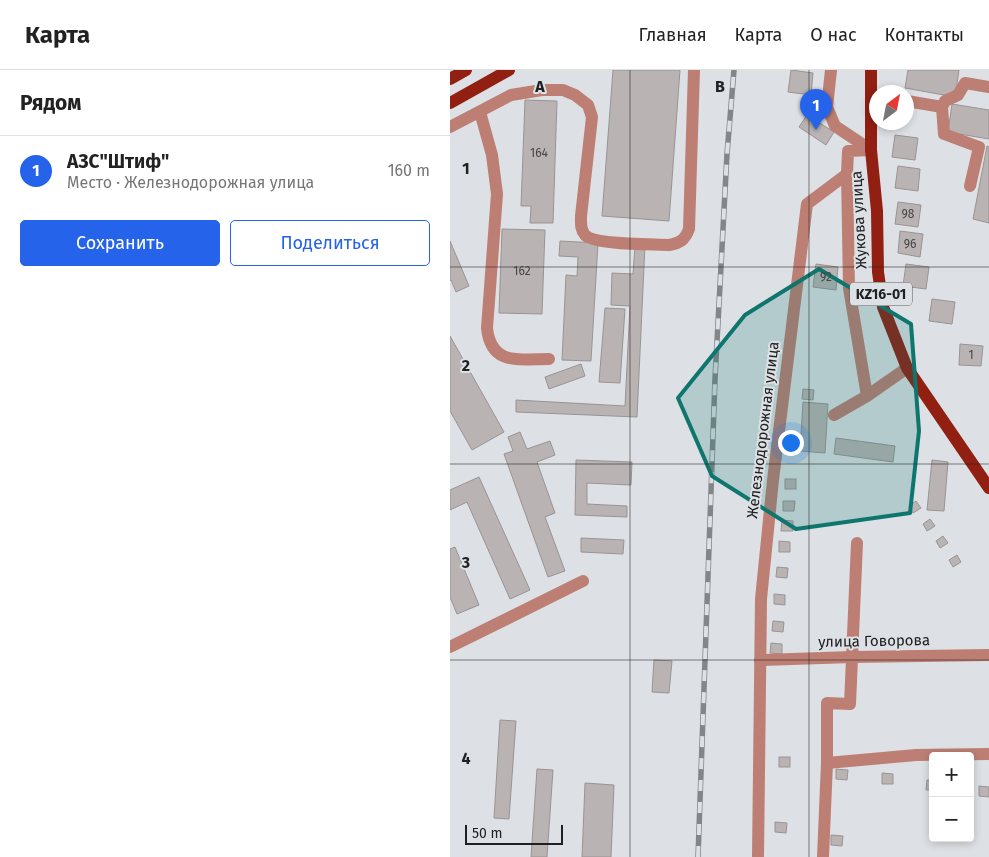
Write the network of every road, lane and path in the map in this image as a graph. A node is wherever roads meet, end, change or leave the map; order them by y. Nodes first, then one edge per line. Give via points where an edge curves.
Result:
1 (466, 70) edge
2 (509, 70) edge
3 (694, 70) edge
4 (831, 70) edge
5 (871, 70) edge
6 (450, 79) edge
7 (873, 85) edge
8 (989, 87) edge
9 (914, 102) edge
10 (450, 103) edge
11 (942, 107) junction
12 (480, 112) junction
13 (450, 127) edge
14 (872, 130) edge
15 (871, 150) junction
16 (847, 174) junction
17 (970, 186) dead end
18 (548, 359) dead end
19 (907, 368) junction
20 (867, 396) junction
21 (834, 415) dead end
22 (989, 488) edge
23 (857, 543) dead end
24 (583, 581) dead end
25 (450, 647) edge
26 (989, 655) edge
27 (852, 657) junction
28 (760, 660) junction
29 (989, 754) edge
30 (827, 763) junction
31 (758, 857) edge
32 (823, 857) edge

1 - 6 main road
2 - 10 main road
3 - 12 street via 689,229 677,244 601,241 584,234 580,226 592,117 588,106 575,95 563,90 542,90 512,96
4 - 15 street via 827,108 835,126
5 - 7 main road, Жукова улица / KZ16-01
8 - 11 street via 965,83 958,95 945,101
9 - 11 street
11 - 17 street via 944,134 979,147
12 - 13 street
12 - 18 street via 492,155 497,194 488,339 499,356
14 - 15 main road, Жукова улица / KZ16-01
15 - 16 street via 848,151
15 - 19 main road, Жукова улица / KZ16-01 via 883,307
16 - 20 street via 849,288
16 - 28 street, Железнодорожная улица via 806,204 761,599
19 - 20 street
19 - 22 main road, Жукова улица / KZ16-01
20 - 21 street
23 - 27 street
24 - 25 street
26 - 27 street, улица Говорова
27 - 28 street, улица Говорова
27 - 30 street via 850,704 827,704
28 - 31 street, Железнодорожная улица
29 - 30 street via 916,755
30 - 32 street

